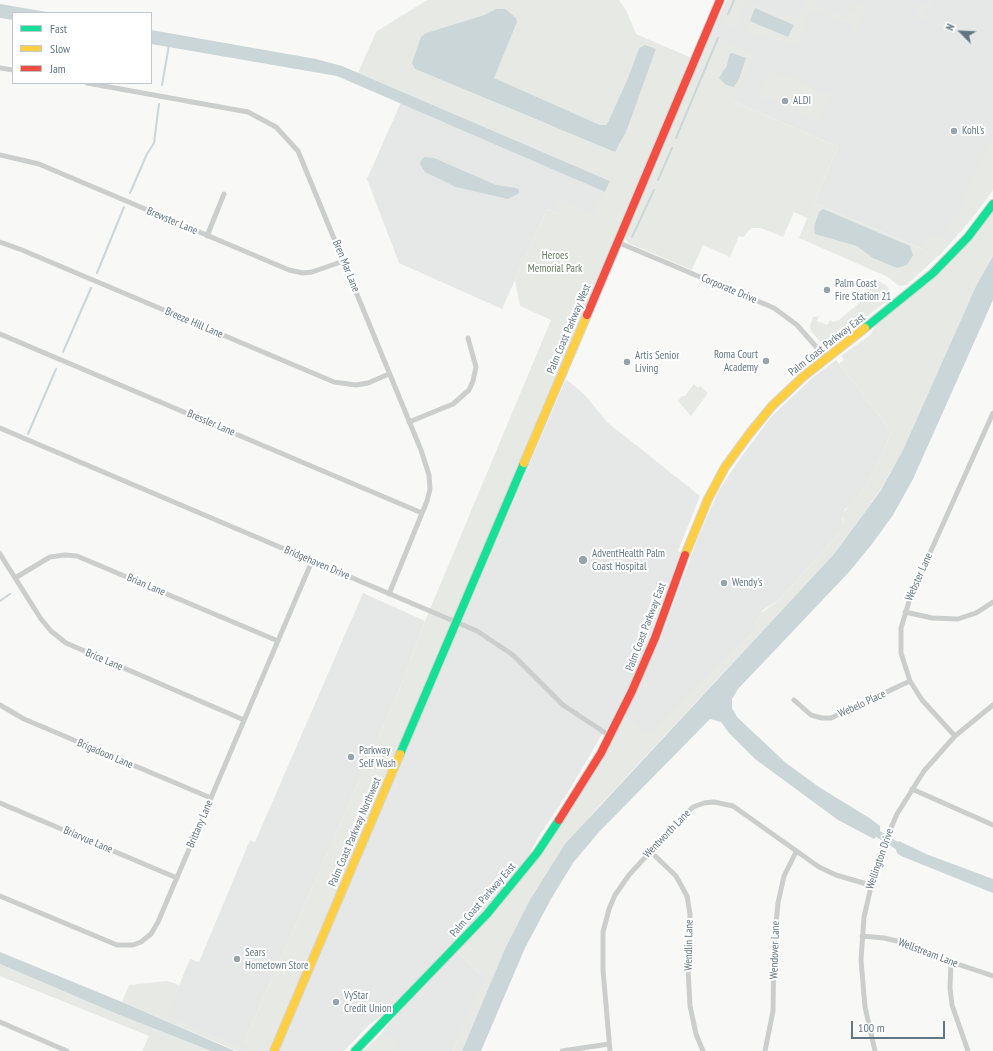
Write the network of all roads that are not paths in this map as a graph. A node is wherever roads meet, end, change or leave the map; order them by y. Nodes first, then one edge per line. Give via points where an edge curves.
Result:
1 (720, 0) edge
2 (0, 68) edge
3 (12, 70) edge
4 (93, 84) edge
5 (0, 155) edge
6 (224, 194) dead end
7 (993, 204) edge
8 (207, 236) junction
9 (0, 242) edge
10 (617, 242) junction
11 (344, 261) junction
12 (0, 334) edge
13 (468, 338) dead end
14 (826, 358) junction
15 (389, 374) junction
16 (993, 413) edge
17 (409, 422) junction
18 (0, 428) edge
19 (422, 513) junction
20 (0, 554) edge
21 (312, 561) junction
22 (15, 578) junction
23 (389, 594) junction
24 (993, 602) edge
25 (905, 612) junction
26 (456, 622) junction
27 (278, 641) junction
28 (910, 681) junction
29 (794, 700) dead end
30 (0, 705) edge
31 (993, 705) edge
32 (244, 720) junction
33 (610, 736) junction
34 (955, 736) junction
35 (912, 789) junction
36 (211, 798) junction
37 (0, 802) edge
38 (993, 825) edge
39 (650, 851) junction
40 (796, 852) junction
41 (177, 878) junction
42 (870, 885) junction
43 (0, 896) edge
44 (862, 936) junction
45 (951, 962) junction
46 (993, 976) edge
47 (0, 1022) edge
48 (609, 1044) junction
49 (67, 1051) edge
50 (274, 1051) edge
51 (355, 1051) edge
52 (562, 1051) edge
53 (610, 1051) edge
54 (703, 1051) edge
55 (765, 1051) edge
56 (875, 1051) edge
57 (968, 1051) edge

1 - 10 main road, Palm Coast Parkway West
2 - 3 street
4 - 11 street, Bren Mar Lane via 241,110 276,126 292,142 300,155
5 - 8 street, Brewster Lane via 39,164
6 - 8 street
7 - 14 main road, Palm Coast Parkway East via 959,247 925,281
8 - 11 street, Brewster Lane via 299,272 317,271
9 - 15 street, Breeze Hill Lane via 334,382 356,385
10 - 14 street, Corporate Drive via 774,308 797,324
10 - 26 main road, Palm Coast Parkway West
11 - 15 street, Bren Mar Lane
12 - 19 street, Bressler Lane
13 - 17 street via 476,367 469,390 453,404
14 - 33 main road, Palm Coast Parkway East via 764,415 719,477 696,524 644,663
15 - 17 street, Bren Mar Lane
16 - 25 street, Webster Lane
17 - 19 street, Bren Mar Lane via 429,475 429,493
18 - 21 street, Bridgehaven Drive
19 - 23 street, Bren Mar Lane
20 - 22 street, Brice Lane
21 - 23 street, Bridgehaven Drive
21 - 27 street, Brittany Lane
22 - 27 street, Brian Lane via 50,557 77,556
22 - 32 street, Brice Lane via 41,619 66,643
23 - 26 street, Bridgehaven Drive
24 - 25 street via 976,612 958,618 932,618
25 - 28 street, Webster Lane via 900,645 904,669
26 - 33 street, Bridgehaven Drive via 485,635 503,647 562,705
26 - 50 main road, Palm Coast Parkway Northwest
27 - 32 street, Brittany Lane
28 - 29 street, Webelo Place via 831,718 811,715
28 - 34 street, Webster Lane via 922,700
30 - 36 street, Brigadoon Lane via 24,719
31 - 34 street, Wellington Drive
32 - 36 street, Brittany Lane
33 - 51 main road, Palm Coast Parkway East via 563,815 522,872 468,934
34 - 35 street, Wellington Drive via 930,763
35 - 38 street
35 - 42 street, Wellington Drive via 892,823
36 - 41 street, Brittany Lane
37 - 41 street, Briarvue Lane
39 - 40 street, Wentworth Lane via 687,812 699,804 714,802 729,804 736,808
39 - 48 street, Wentworth Lane via 615,895 604,924 603,984
39 - 54 street, Wendlin Lane via 676,876 687,896 690,914 690,1006 696,1034
40 - 42 street, Wentworth Lane via 830,872
40 - 55 street, Wendover Lane via 784,876 778,902 774,945 773,1011
41 - 43 street, Brittany Lane via 154,930 141,942 129,946 106,941
42 - 44 street, Wellington Drive
44 - 45 street, Wellstream Lane via 905,943
44 - 56 street, Wellington Drive via 863,995
45 - 46 street, Wellstream Lane
45 - 57 street via 952,1005
47 - 49 street
48 - 52 street
48 - 53 street, Wentworth Lane

